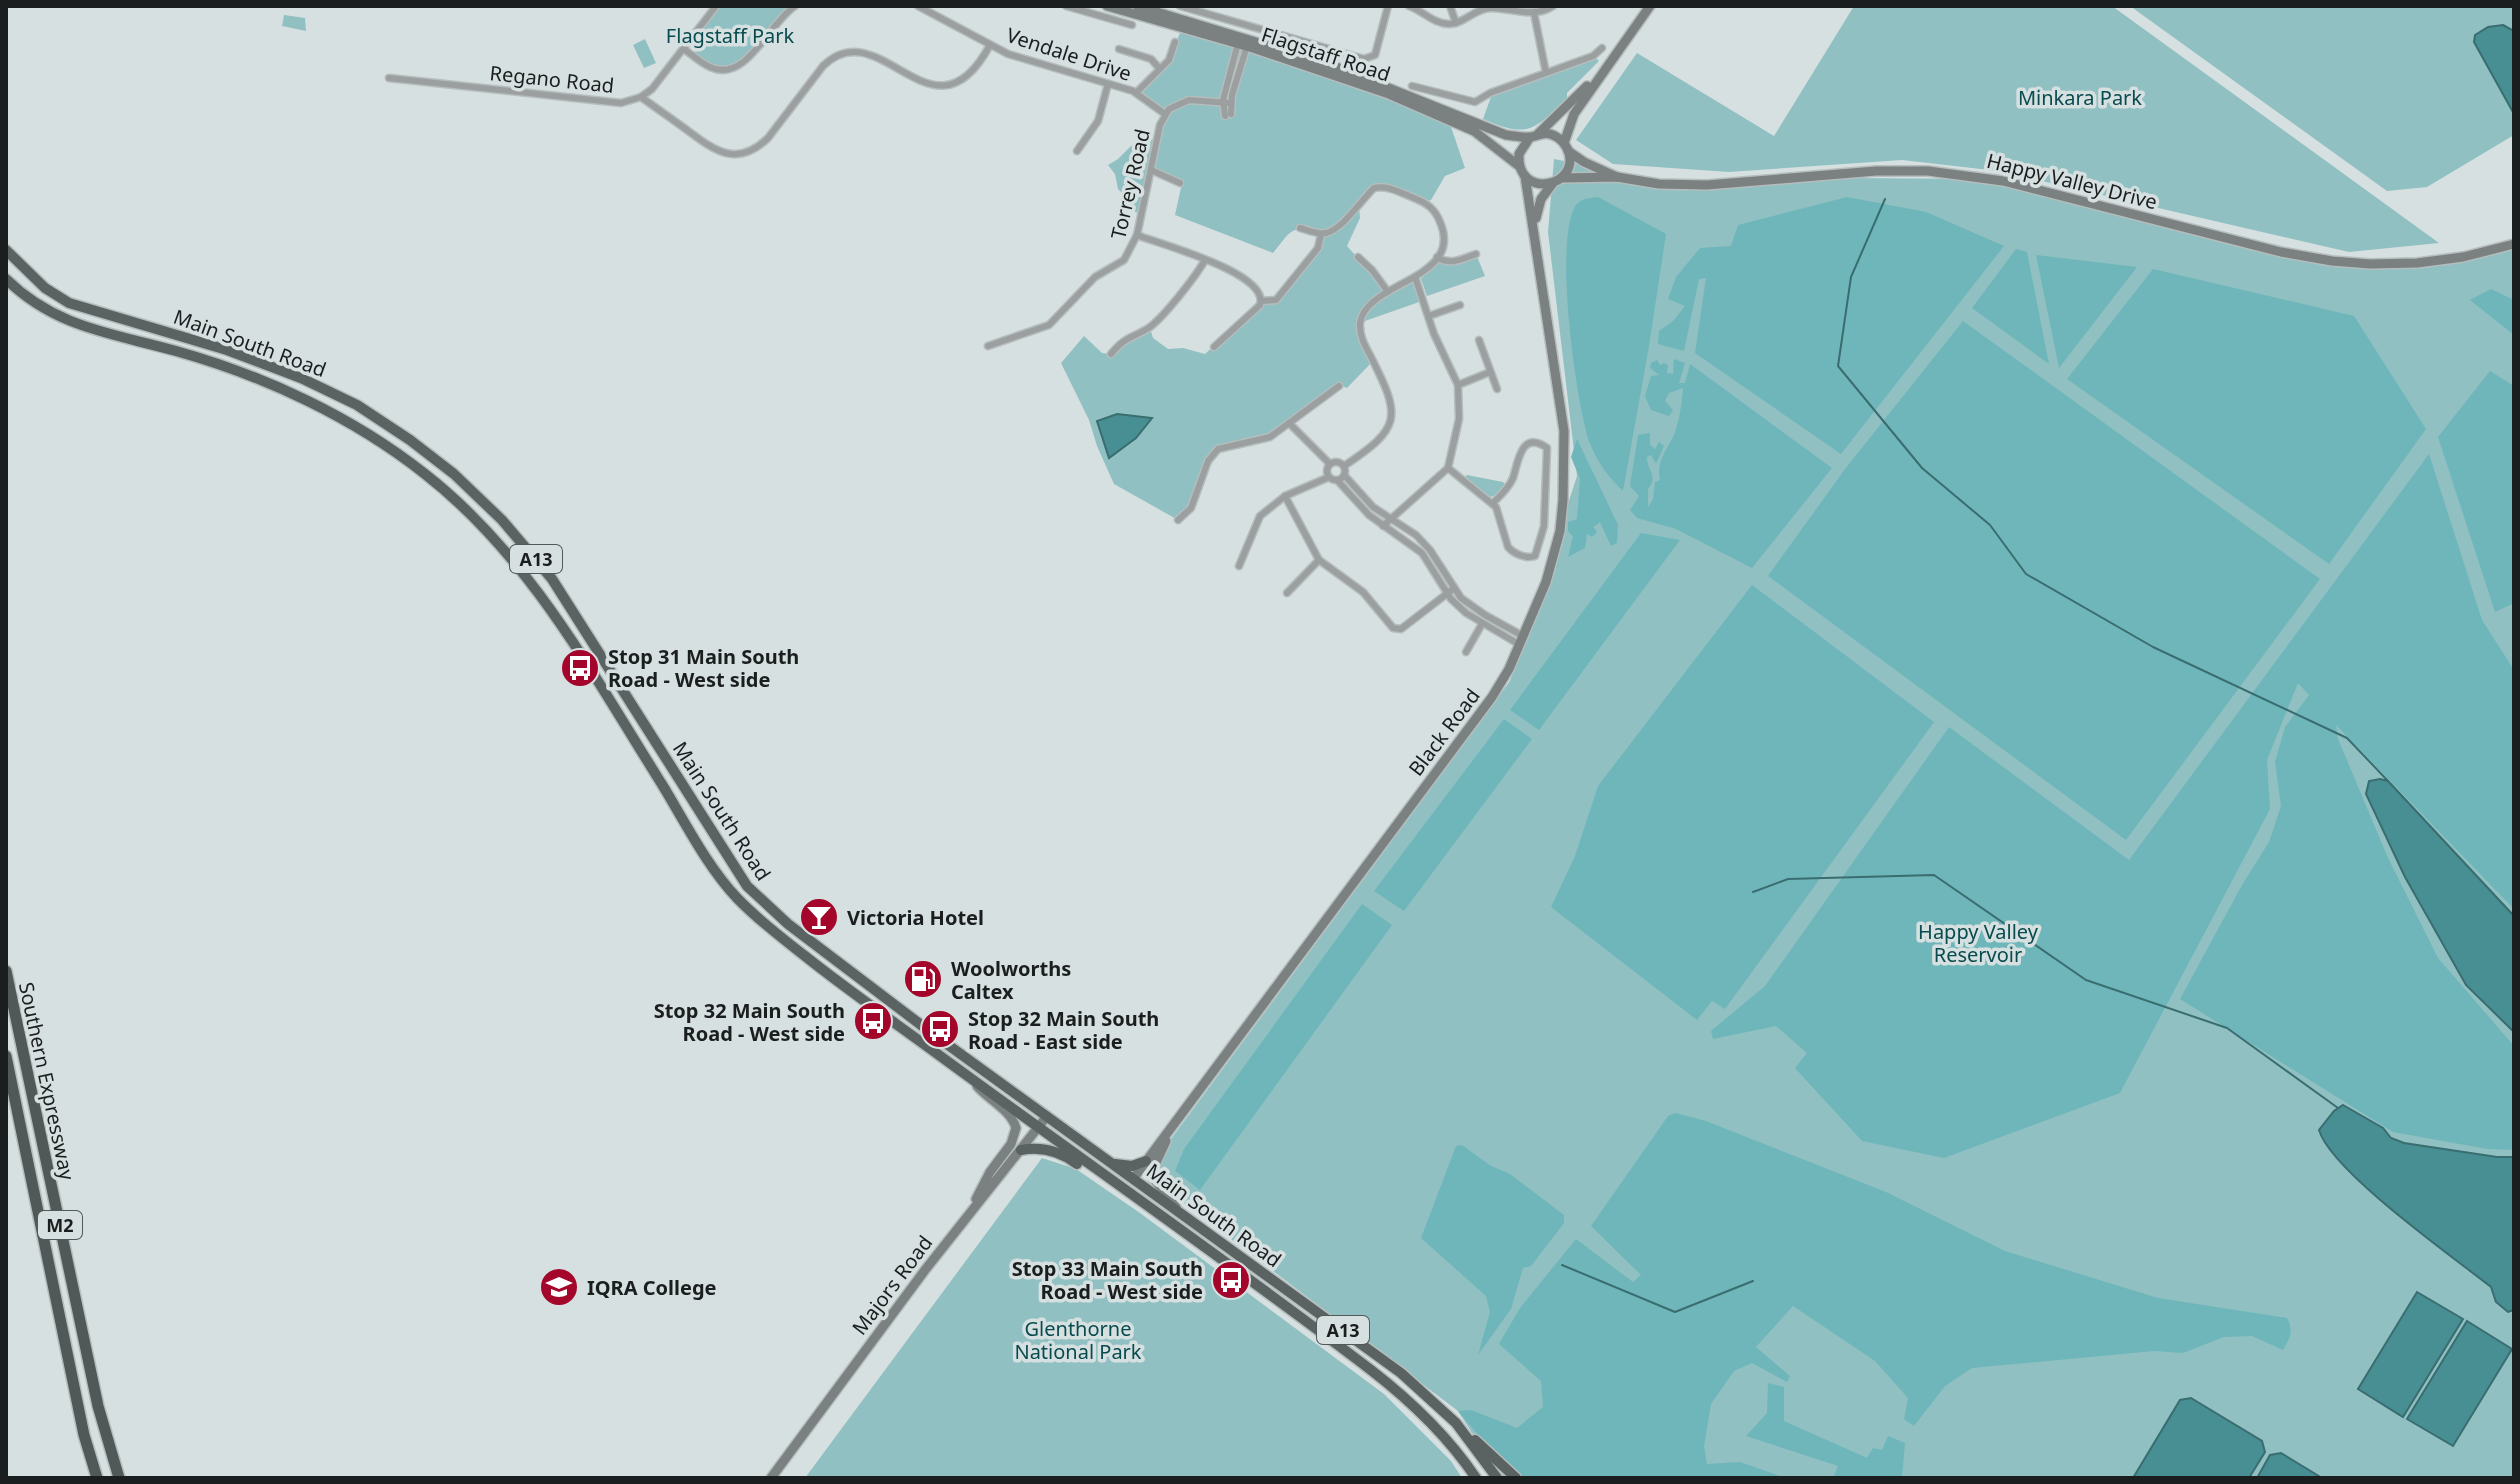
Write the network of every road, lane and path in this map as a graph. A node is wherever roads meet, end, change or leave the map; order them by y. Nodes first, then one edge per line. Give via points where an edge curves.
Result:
1 (716, 6) edge
2 (795, 6) edge
3 (918, 6) edge
4 (939, 6) edge
5 (1066, 6) edge
6 (1107, 6) edge
7 (1137, 6) edge
8 (1180, 6) edge
9 (1388, 6) edge
10 (1409, 6) edge
11 (1450, 6) edge
12 (1553, 6) edge
13 (1650, 6) edge
14 (1534, 13) junction
15 (934, 14) junction
16 (1456, 23) junction
17 (1126, 32) dead end
18 (1244, 41) junction
19 (1126, 42) dead end
20 (1175, 42) dead end
21 (990, 45) junction
22 (1602, 48) dead end
23 (684, 49) junction
24 (1619, 51) junction
25 (1159, 68) junction
26 (1546, 73) junction
27 (389, 78) dead end
28 (1108, 84) junction
29 (1412, 86) dead end
30 (1136, 93) junction
31 (641, 97) junction
32 (1226, 102) junction
33 (1165, 114) junction
34 (1228, 115) dead end
35 (1534, 136) junction
36 (1566, 147) junction
37 (1077, 151) dead end
38 (1519, 166) junction
39 (1151, 170) junction
40 (1525, 176) junction
41 (1617, 177) junction
42 (1557, 180) junction
43 (1180, 183) dead end
44 (1534, 227) junction
45 (1300, 228) dead end
46 (1321, 234) junction
47 (1137, 235) junction
48 (2514, 244) edge
49 (6, 250) edge
50 (1476, 254) dead end
51 (1358, 257) dead end
52 (1437, 257) junction
53 (1205, 260) junction
54 (1415, 277) junction
55 (6, 279) edge
56 (1388, 292) junction
57 (1262, 301) junction
58 (1460, 305) dead end
59 (1429, 316) junction
60 (1479, 340) dead end
61 (988, 346) dead end
62 (1214, 347) dead end
63 (1111, 354) dead end
64 (1490, 372) junction
65 (1458, 385) junction
66 (1339, 386) dead end
67 (1497, 389) dead end
68 (1289, 423) junction
69 (1330, 464) junction
70 (1344, 466) junction
71 (1448, 468) junction
72 (1329, 477) junction
73 (1342, 478) junction
74 (1285, 496) junction
75 (1492, 504) junction
76 (1388, 518) junction
77 (1178, 520) dead end
78 (1383, 526) junction
79 (1319, 560) junction
80 (1239, 566) dead end
81 (552, 579) junction
82 (537, 590) junction
83 (1450, 591) junction
84 (1287, 593) dead end
85 (1482, 624) junction
86 (1522, 640) junction
87 (1466, 652) dead end
88 (768, 907) junction
89 (813, 962) junction
90 (6, 971) edge
91 (6, 1056) edge
92 (970, 1077) junction
93 (1047, 1116) junction
94 (1039, 1127) junction
95 (1170, 1130) junction
96 (1021, 1150) junction
97 (1146, 1161) junction
98 (1113, 1164) junction
99 (1108, 1178) junction
100 (1133, 1179) junction
101 (1125, 1191) junction
102 (1181, 1213) junction
103 (967, 1216) junction
104 (1456, 1423) junction
105 (97, 1478) edge
106 (119, 1478) edge
107 (771, 1478) edge
108 (1476, 1478) edge
109 (1497, 1478) edge
110 (1516, 1478) edge

1 - 23 street, Regano Road
2 - 23 street via 736,68 708,67
3 - 15 street, Vendale Drive
4 - 15 street
5 - 17 street via 1130,25
6 - 18 main road, Flagstaff Road
7 - 18 main road, Flagstaff Road
8 - 9 street via 1364,59 1375,55
10 - 16 street via 1435,21
11 - 16 street
12 - 14 street
13 - 24 main road
14 - 16 street via 1489,8
14 - 26 street
15 - 21 street, Vendale Drive
18 - 32 street
18 - 35 main road, Flagstaff Road via 1380,83 1497,132
18 - 38 main road, Flagstaff Road via 1438,113 1486,138
19 - 25 street via 1121,50 1151,59
20 - 25 street via 1169,60
21 - 28 street, Vendale Drive
21 - 31 street via 973,71 960,80 933,85 864,51 842,52 823,66 758,149 733,155 719,152
22 - 26 street
23 - 31 street, Regano Road
24 - 35 main road
24 - 36 main road via 1574,114
25 - 30 street
26 - 29 street via 1471,103
27 - 31 street, Regano Road via 601,103
28 - 30 street, Vendale Drive
28 - 37 street via 1098,121
30 - 33 street, Vendale Drive
32 - 33 street, Torrey Road via 1189,100
32 - 34 street
33 - 39 street, Torrey Road
35 - 36 main road via 1554,135
35 - 38 main road via 1520,150
36 - 41 main road, Happy Valley Drive
36 - 42 main road via 1568,166
38 - 40 main road
39 - 43 street
39 - 47 street, Torrey Road
40 - 42 main road via 1538,184
40 - 44 main road, Black Road
41 - 42 main road, Happy Valley Drive
41 - 48 main road, Happy Valley Drive via 1707,185 1888,171 1968,175 2281,252 2348,263 2430,262
42 - 44 main road, Black Road via 1539,204
44 - 86 main road, Black Road via 1558,381 1565,470 1560,531
45 - 46 street
46 - 52 street via 1382,186 1433,210 1444,232
46 - 57 street via 1318,248 1276,300
47 - 53 street
47 - 61 street, Torrey Road via 1124,260 1095,277 1049,325
49 - 81 highway, Main South Road / A13 via 69,303 227,350 357,405 454,474
50 - 52 street via 1452,262
51 - 56 street
52 - 54 street
53 - 57 street via 1247,279
53 - 63 street via 1150,328 1127,337
54 - 56 street
54 - 59 street
55 - 82 highway, Main South Road / A13 via 62,319 244,374 363,432 449,494
56 - 70 street via 1365,308 1360,330 1393,413 1376,445
57 - 62 street
58 - 59 street
59 - 65 street
60 - 64 street
64 - 65 street
64 - 67 street
65 - 71 street via 1459,419
66 - 68 street
68 - 69 street
68 - 77 street via 1270,437 1218,449 1208,461 1191,508
69 - 70 street
69 - 72 street
70 - 73 street
71 - 75 street
71 - 76 street
72 - 73 street
72 - 74 street
73 - 76 street
73 - 78 street
74 - 79 street
74 - 80 street via 1260,516
75 - 75 street via 1512,553 1535,556 1544,526 1547,448 1524,447 1513,478
76 - 78 street
76 - 83 street via 1430,550
78 - 83 street via 1422,553
79 - 83 street via 1363,592 1397,630
79 - 84 street
81 - 82 highway
81 - 88 highway, Main South Road / A13 via 734,867
82 - 89 highway, Main South Road / A13 via 716,872 757,919
83 - 85 street
83 - 86 street
85 - 86 street
85 - 87 street
86 - 95 main road, Black Road via 1492,697
88 - 89 highway via 764,916
88 - 93 highway, Main South Road / A13
89 - 92 highway, Main South Road / A13
90 - 106 highway, Southern Expressway / M2 via 98,1406
91 - 105 highway, Southern Expressway / M2
92 - 94 highway, Main South Road / A13
92 - 103 main road, A13 via 1016,1128
93 - 94 main road, Majors Road
93 - 98 highway, Main South Road / A13
94 - 96 main road, Majors Road
94 - 99 highway, Main South Road / A13
95 - 97 main road, Black Road
95 - 102 main road, A13 via 1153,1178
96 - 99 highway, A13 via 1043,1148
96 - 103 main road, Majors Road
97 - 98 highway
97 - 100 main road, Black Road
98 - 100 highway, Main South Road / A13
99 - 101 highway, Main South Road / A13
100 - 101 highway
100 - 102 highway, Main South Road / A13
101 - 108 highway, Main South Road / A13 via 1389,1384 1443,1434
102 - 104 highway, Main South Road / A13 via 1401,1373
103 - 107 main road, Majors Road
104 - 109 highway, Main South Road / A13
104 - 110 highway

